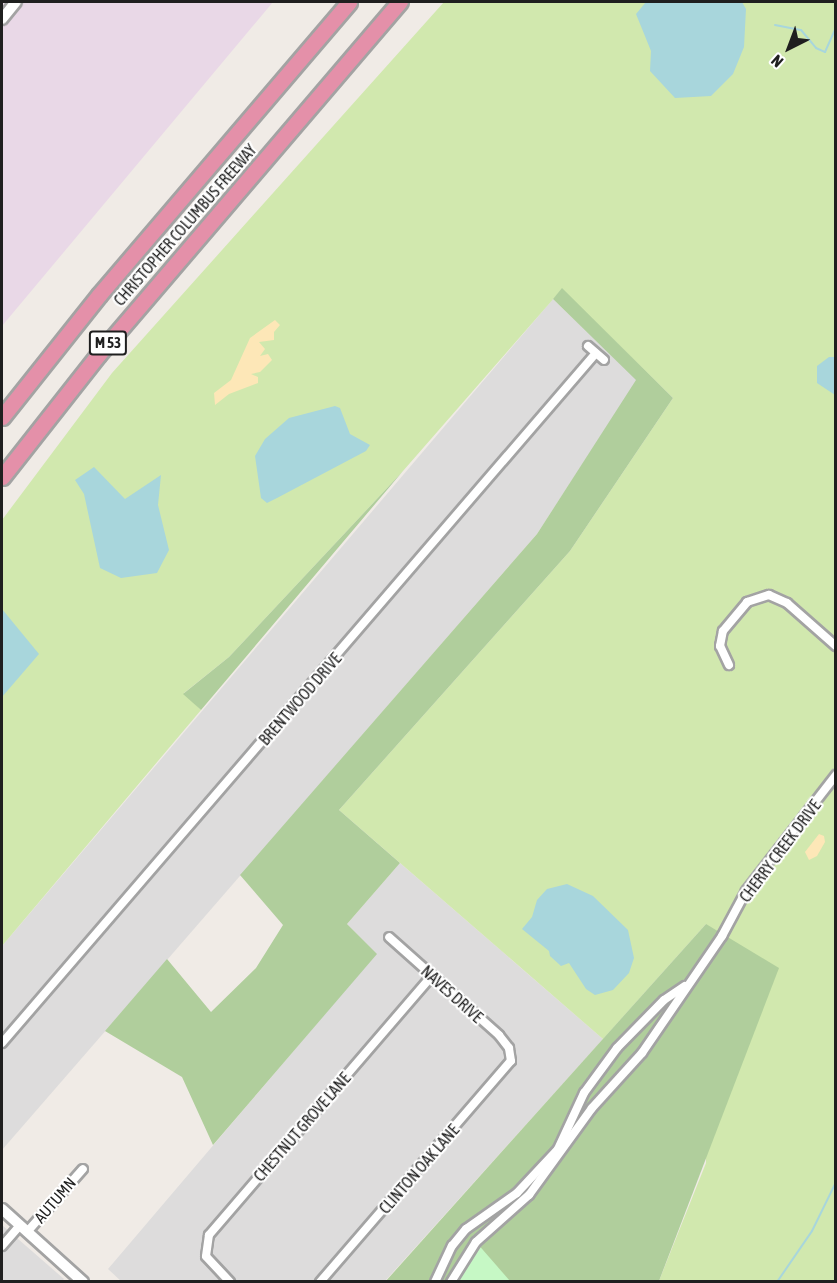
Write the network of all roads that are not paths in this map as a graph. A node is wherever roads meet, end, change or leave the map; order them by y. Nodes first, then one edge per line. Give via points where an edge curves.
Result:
1 (16, 2) edge
2 (349, 2) edge
3 (400, 2) edge
4 (3, 15) edge
5 (588, 346) dead end
6 (596, 353) junction
7 (604, 360) dead end
8 (2, 417) edge
9 (2, 477) edge
10 (836, 646) edge
11 (729, 665) dead end
12 (836, 775) edge
13 (389, 937) dead end
14 (432, 976) junction
15 (685, 986) junction
16 (647, 1018) junction
17 (661, 1028) junction
18 (2, 1043) edge
19 (511, 1053) joint
20 (561, 1151) junction
21 (83, 1169) dead end
22 (2, 1209) edge
23 (23, 1229) junction
24 (2, 1246) edge
25 (83, 1281) edge
26 (230, 1281) edge
27 (320, 1281) edge
28 (435, 1281) edge
29 (451, 1281) edge

1 - 4 street
2 - 8 highway, CHRISTOPHER COLUMBUS FREEWAY / M 53 via 92,304
3 - 9 highway, CHRISTOPHER COLUMBUS FREEWAY / M 53 via 98,355
5 - 6 street
6 - 7 street
6 - 18 street, BRENTWOOD DRIVE
10 - 11 street via 787,603 769,595 747,602 723,631 720,646
12 - 15 street, CHERRY CREEK DRIVE via 746,891 722,936
13 - 14 street, NAVES DRIVE
14 - 19 street, NAVES DRIVE via 499,1035
14 - 26 street, CHESTNUT GROVE LANE via 209,1235 206,1256
15 - 16 street, CHERRY CREEK DRIVE
15 - 17 street, CHERRY CREEK DRIVE
16 - 17 street
16 - 20 street, CHERRY CREEK DRIVE via 599,1071
17 - 20 street, CHERRY CREEK DRIVE via 592,1108
19 - 27 street, CLINTON OAK LANE via 507,1068
20 - 28 street, CHERRY CREEK DRIVE via 517,1193 466,1229 452,1246
20 - 29 street, CHERRY CREEK DRIVE via 529,1195 476,1242
21 - 23 street, AUTUMN
22 - 23 street
23 - 24 street, AUTUMN
23 - 25 street

